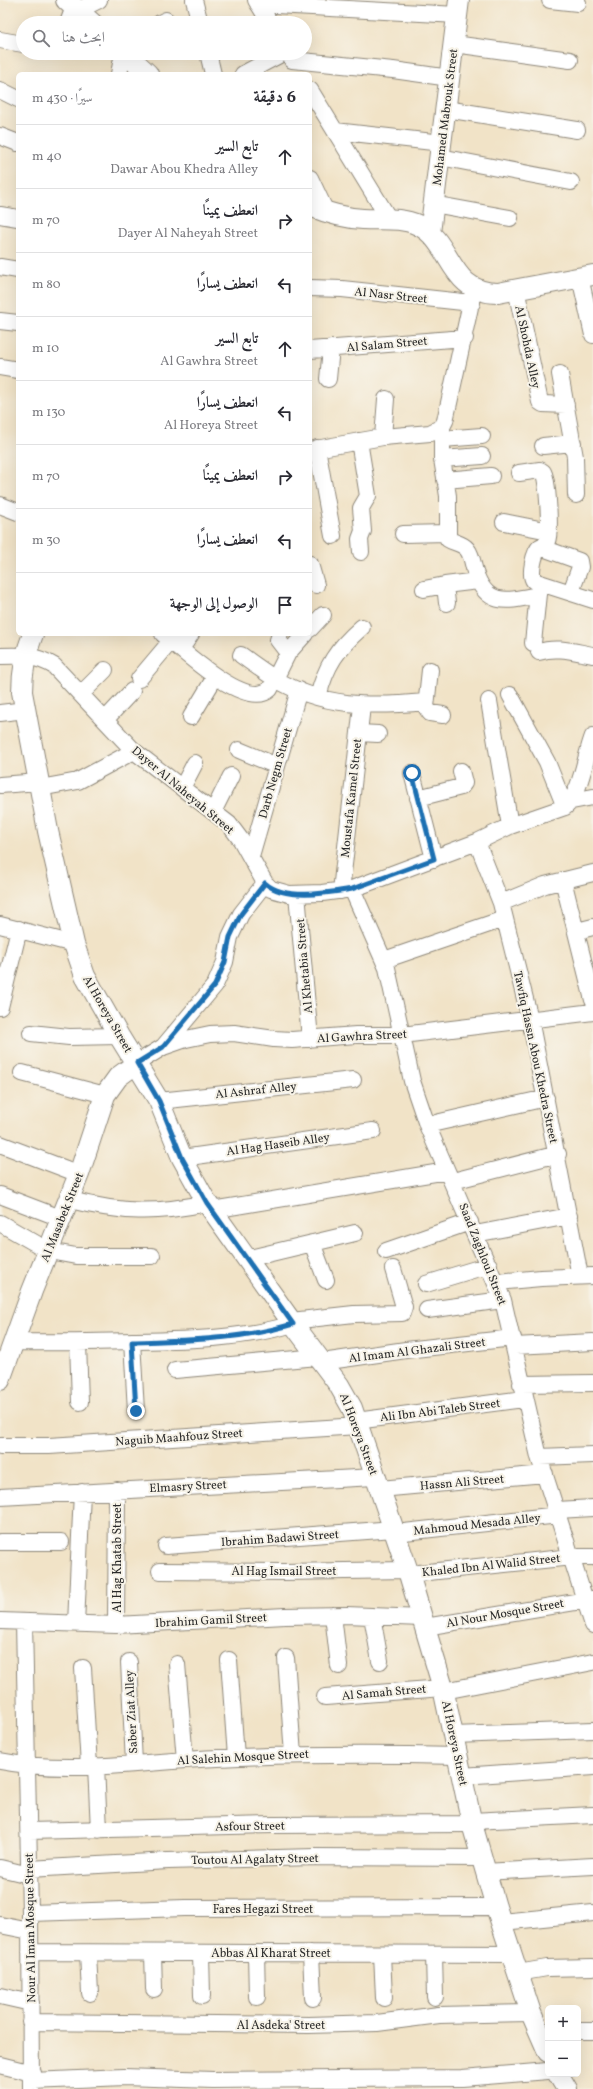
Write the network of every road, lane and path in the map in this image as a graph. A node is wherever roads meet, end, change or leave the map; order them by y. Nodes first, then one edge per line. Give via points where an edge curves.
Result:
1 (99, 0) edge
2 (194, 0) edge
3 (550, 0) edge
4 (257, 2) edge
5 (578, 3) dead end
6 (458, 8) edge
7 (76, 13) edge
8 (198, 16) edge
9 (266, 16) edge
10 (0, 40) edge
11 (16, 43) edge
12 (454, 44) junction
13 (122, 60) edge
14 (132, 60) edge
15 (210, 60) edge
16 (291, 60) edge
17 (570, 60) dead end
18 (119, 72) edge
19 (146, 72) edge
20 (213, 72) edge
21 (250, 72) edge
22 (450, 78) junction
23 (0, 90) edge
24 (312, 93) edge
25 (16, 98) edge
26 (446, 109) junction
27 (577, 130) dead end
28 (335, 131) junction
29 (0, 136) edge
30 (16, 142) edge
31 (441, 150) junction
32 (571, 182) dead end
33 (312, 186) edge
34 (433, 204) junction
35 (318, 209) edge
36 (0, 215) edge
37 (16, 218) edge
38 (510, 218) dead end
39 (389, 219) junction
40 (430, 233) junction
41 (0, 267) edge
42 (16, 270) edge
43 (587, 276) edge
44 (312, 288) edge
45 (516, 289) junction
46 (473, 296) junction
47 (0, 321) edge
48 (16, 323) edge
49 (593, 335) edge
50 (465, 338) junction
51 (331, 348) junction
52 (312, 350) edge
53 (0, 366) edge
54 (16, 370) edge
55 (560, 374) dead end
56 (328, 379) dead end
57 (386, 399) dead end
58 (566, 405) junction
59 (442, 433) junction
60 (482, 436) dead end
61 (384, 437) junction
62 (359, 441) junction
63 (573, 443) junction
64 (543, 446) dead end
65 (313, 449) edge
66 (482, 456) dead end
67 (442, 459) junction
68 (519, 473) dead end
69 (492, 476) dead end
70 (445, 480) junction
71 (576, 495) dead end
72 (0, 505) edge
73 (16, 511) edge
74 (504, 522) dead end
75 (549, 531) junction
76 (447, 533) junction
77 (404, 534) dead end
78 (333, 536) dead end
79 (540, 547) junction
80 (361, 552) dead end
81 (312, 571) edge
82 (478, 581) junction
83 (316, 585) dead end
84 (445, 585) junction
85 (537, 586) junction
86 (424, 589) dead end
87 (571, 592) junction
88 (593, 600) edge
89 (447, 603) dead end
90 (323, 615) dead end
91 (312, 627) edge
92 (362, 627) dead end
93 (32, 636) edge
94 (186, 636) edge
95 (279, 636) edge
96 (303, 636) edge
97 (172, 641) edge
98 (288, 653) junction
99 (593, 654) edge
100 (25, 655) junction
101 (0, 656) edge
102 (241, 656) dead end
103 (105, 670) dead end
104 (430, 670) dead end
105 (215, 677) junction
106 (275, 679) junction
107 (299, 690) junction
108 (81, 694) junction
109 (510, 695) dead end
110 (318, 697) junction
111 (489, 701) dead end
112 (426, 702) junction
113 (362, 706) junction
114 (26, 710) junction
115 (0, 713) edge
116 (443, 715) dead end
117 (191, 717) dead end
118 (105, 720) junction
119 (359, 733) junction
120 (378, 734) dead end
121 (593, 736) edge
122 (239, 750) dead end
123 (134, 751) junction
124 (195, 763) dead end
125 (277, 766) junction
126 (461, 771) dead end
127 (412, 773) dead end
128 (231, 776) dead end
129 (0, 785) edge
130 (40, 785) junction
131 (182, 788) junction
132 (593, 797) edge
133 (418, 798) junction
134 (569, 804) junction
135 (214, 812) junction
136 (510, 826) junction
137 (477, 842) junction
138 (251, 856) junction
139 (434, 859) junction
140 (593, 873) edge
141 (563, 880) junction
142 (265, 883) junction
143 (347, 890) junction
144 (297, 894) junction
145 (500, 904) junction
146 (504, 919) junction
147 (0, 925) edge
148 (593, 927) edge
149 (19, 929) junction
150 (577, 931) junction
151 (74, 944) junction
152 (384, 960) junction
153 (592, 992) edge
154 (0, 1007) edge
155 (593, 1012) edge
156 (530, 1019) junction
157 (31, 1033) dead end
158 (119, 1036) junction
159 (402, 1036) junction
160 (310, 1039) junction
161 (163, 1047) junction
162 (137, 1063) junction
163 (22, 1073) dead end
164 (353, 1080) dead end
165 (105, 1095) junction
166 (546, 1098) junction
167 (159, 1101) junction
168 (427, 1125) junction
169 (373, 1131) dead end
170 (0, 1144) edge
171 (558, 1154) junction
172 (182, 1158) junction
173 (79, 1174) junction
174 (450, 1176) junction
175 (0, 1196) edge
176 (70, 1200) junction
177 (210, 1206) junction
178 (569, 1216) junction
179 (63, 1219) junction
180 (0, 1223) edge
181 (472, 1228) junction
182 (355, 1233) dead end
183 (312, 1243) junction
184 (49, 1251) junction
185 (386, 1251) dead end
186 (152, 1256) dead end
187 (246, 1259) junction
188 (489, 1265) junction
189 (393, 1269) dead end
190 (587, 1276) edge
191 (326, 1280) dead end
192 (496, 1282) junction
193 (426, 1284) dead end
194 (503, 1300) junction
195 (428, 1310) dead end
196 (292, 1322) junction
197 (15, 1342) junction
198 (132, 1342) junction
199 (514, 1342) junction
200 (593, 1342) edge
201 (78, 1343) junction
202 (320, 1359) junction
203 (175, 1370) dead end
204 (0, 1380) edge
205 (593, 1383) edge
206 (523, 1391) junction
207 (80, 1402) dead end
208 (136, 1411) dead end
209 (357, 1424) junction
210 (0, 1446) edge
211 (593, 1455) edge
212 (539, 1457) junction
213 (545, 1474) junction
214 (378, 1483) junction
215 (117, 1490) junction
216 (82, 1492) junction
217 (0, 1497) edge
218 (593, 1508) edge
219 (558, 1513) junction
220 (395, 1531) junction
221 (0, 1542) edge
222 (60, 1542) dead end
223 (166, 1546) dead end
224 (572, 1557) junction
225 (593, 1557) edge
226 (160, 1571) dead end
227 (408, 1572) junction
228 (589, 1599) edge
229 (334, 1615) junction
230 (372, 1616) junction
231 (0, 1621) edge
232 (24, 1622) junction
233 (424, 1622) junction
234 (76, 1624) junction
235 (116, 1625) junction
236 (593, 1625) edge
237 (286, 1658) dead end
238 (229, 1660) dead end
239 (380, 1661) dead end
240 (128, 1662) dead end
241 (593, 1662) edge
242 (177, 1664) dead end
243 (339, 1666) dead end
244 (83, 1668) dead end
245 (444, 1689) junction
246 (325, 1697) dead end
247 (593, 1730) edge
248 (454, 1734) junction
249 (292, 1755) junction
250 (458, 1756) junction
251 (236, 1757) junction
252 (184, 1760) junction
253 (0, 1761) edge
254 (134, 1763) junction
255 (28, 1766) junction
256 (93, 1766) junction
257 (593, 1767) edge
258 (462, 1776) junction
259 (593, 1815) edge
260 (472, 1822) junction
261 (99, 1830) junction
262 (29, 1831) junction
263 (483, 1866) junction
264 (593, 1866) edge
265 (0, 1868) edge
266 (30, 1872) junction
267 (30, 1913) junction
268 (593, 1914) edge
269 (499, 1915) junction
270 (0, 1925) edge
271 (30, 1932) junction
272 (30, 1952) junction
273 (88, 1953) junction
274 (153, 1953) junction
275 (201, 1953) junction
276 (256, 1953) junction
277 (311, 1954) junction
278 (382, 1954) junction
279 (434, 1954) junction
280 (511, 1954) junction
281 (593, 1967) edge
282 (518, 1973) junction
283 (154, 1989) dead end
284 (90, 1993) dead end
285 (0, 1996) edge
286 (202, 1996) dead end
287 (257, 1997) dead end
288 (435, 1997) dead end
289 (313, 1998) dead end
290 (384, 1998) dead end
291 (31, 2003) junction
292 (531, 2014) junction
293 (30, 2022) junction
294 (593, 2030) edge
295 (581, 2032) edge
296 (544, 2034) edge
297 (0, 2065) edge
298 (545, 2071) edge
299 (560, 2077) edge
300 (31, 2081) edge
301 (567, 2089) edge

1 - 7 street
2 - 8 street
3 - 5 street
4 - 6 street
4 - 9 street
6 - 12 street, Mohamed Mabrouk Street
10 - 11 street
12 - 17 street
12 - 22 street, Mohamed Mabrouk Street
13 - 18 street
14 - 19 street
15 - 20 street
16 - 21 street
16 - 22 street
22 - 26 street, Mohamed Mabrouk Street
23 - 25 street
24 - 28 street
26 - 27 street
26 - 31 street, Mohamed Mabrouk Street
28 - 31 street
28 - 39 street
29 - 30 street
31 - 32 street
31 - 34 street, Mohamed Mabrouk Street
33 - 35 street
34 - 38 street
34 - 40 street, Mohamed Mabrouk Street
35 - 39 street via 364,219
36 - 37 street
39 - 40 street via 418,225
40 - 46 street
41 - 42 street
43 - 45 street
43 - 49 street
44 - 46 street, Al Nasr Street
45 - 46 street
45 - 58 street, Al Shohda Alley via 540,402
46 - 50 street
47 - 48 street
50 - 51 street, Al Salam Street
50 - 59 street
51 - 52 street, Al Salam Street
51 - 56 street
53 - 54 street
55 - 58 street
57 - 61 street
58 - 63 street
59 - 60 street
59 - 61 street
59 - 67 street
61 - 62 street
62 - 65 street
62 - 80 street via 368,496 361,508
63 - 64 street
63 - 71 street
65 - 78 street
66 - 67 street
67 - 70 street
68 - 75 street via 540,470 545,474
69 - 70 street
70 - 76 street via 448,496
72 - 73 street
74 - 75 street
75 - 79 street via 547,541
76 - 77 street
76 - 82 street via 448,539 468,550
79 - 85 street via 531,574
79 - 87 street via 579,561 580,567
81 - 83 street
82 - 84 street
82 - 85 street via 487,594 508,601
84 - 86 street
84 - 89 street
85 - 87 street
85 - 99 street via 536,648
87 - 88 street
90 - 91 street
92 - 110 street via 342,645 331,661
93 - 100 street, Al Horeya Street
94 - 97 street
95 - 98 street via 278,640
96 - 98 street
97 - 105 street
97 - 118 street
98 - 106 street
100 - 101 street, Dayer Al Naheyah Street
100 - 108 street, Dayer Al Naheyah Street via 41,658 54,666
100 - 114 street, Al Horeya Street via 22,692
102 - 106 street
103 - 108 street
104 - 112 street
105 - 106 street via 231,686 259,694 270,689
105 - 117 street
106 - 107 street
107 - 110 street
107 - 125 street, Darb Negm Street
108 - 118 street, Dayer Al Naheyah Street
109 - 134 street via 525,708 547,762
110 - 113 street via 332,702
111 - 136 street
112 - 113 street
112 - 116 street via 430,712
113 - 119 street, Moustafa Kamel Street
114 - 115 street
114 - 130 street, Al Horeya Street
118 - 123 street, Dayer Al Naheyah Street
119 - 120 street
119 - 143 street, Moustafa Kamel Street
121 - 134 street via 577,793
122 - 125 street
123 - 130 street via 78,780
123 - 131 street, Dayer Al Naheyah Street
124 - 131 street
125 - 138 street, Darb Negm Street
126 - 133 street via 464,783 461,787
127 - 133 street
128 - 135 street
129 - 130 street
130 - 151 street, Al Horeya Street
131 - 135 street, Dayer Al Naheyah Street
132 - 134 street
133 - 139 street
134 - 136 street
135 - 138 street, Dayer Al Naheyah Street via 233,830
136 - 137 street
137 - 139 street
137 - 145 street, Tawfiq Hassn Abou Khedra Street
138 - 142 street, Dayer Al Naheyah Street
139 - 143 street
140 - 141 street
141 - 145 street
141 - 150 street
142 - 144 street via 281,893
142 - 161 street via 241,914 230,937 225,962 215,985
143 - 144 street
143 - 152 street, Saad Zaghloul Street
144 - 160 street, Al Khetabia Street
145 - 146 street, Tawfiq Hassn Abou Khedra Street
146 - 152 street
146 - 156 street, Tawfiq Hassn Abou Khedra Street
147 - 149 street
148 - 150 street
149 - 151 street
149 - 154 street
150 - 153 street
151 - 158 street, Al Horeya Street via 85,976
152 - 159 street, Saad Zaghloul Street
155 - 156 street, Al Gawhra Street
156 - 159 street, Al Gawhra Street
156 - 166 street, Tawfiq Hassn Abou Khedra Street
157 - 158 street via 69,1037
158 - 162 street, Al Horeya Street
159 - 160 street, Al Gawhra Street via 356,1035
159 - 168 street, Saad Zaghloul Street via 412,1081
160 - 161 street, Al Gawhra Street via 274,1039 234,1033 210,1034 186,1038
161 - 162 street, Al Gawhra Street
162 - 165 street, Al Masabek Street via 118,1076
162 - 167 street, Al Horeya Street
163 - 165 street
164 - 167 street, Al Ashraf Alley
165 - 173 street, Al Masabek Street
166 - 168 street
166 - 171 street, Tawfiq Hassn Abou Khedra Street
167 - 172 street, Al Horeya Street
168 - 174 street, Saad Zaghloul Street
169 - 172 street, Al Hag Haseib Alley
170 - 173 street
171 - 174 street
171 - 178 street, Tawfiq Hassn Abou Khedra Street
172 - 177 street, Al Horeya Street
173 - 176 street, Al Masabek Street
174 - 177 street
174 - 181 street, Saad Zaghloul Street
175 - 179 street
176 - 177 street via 104,1209 138,1212
176 - 179 street, Al Masabek Street
177 - 187 street, Al Horeya Street
178 - 181 street
178 - 190 street, Tawfiq Hassn Abou Khedra Street
179 - 184 street, Al Masabek Street
180 - 184 street
181 - 185 street
181 - 188 street, Saad Zaghloul Street
182 - 183 street
183 - 187 street
183 - 191 street
184 - 186 street via 91,1257
184 - 197 street, Al Masabek Street
187 - 196 street, Al Horeya Street
188 - 192 street, Saad Zaghloul Street
188 - 193 street
189 - 196 street via 404,1307 402,1313 354,1314
190 - 192 street
192 - 194 street, Saad Zaghloul Street
194 - 195 street
194 - 199 street, Saad Zaghloul Street
196 - 198 street via 274,1329 245,1334
196 - 202 street, Al Horeya Street
197 - 201 street
197 - 204 street, Al Masabek Street
198 - 201 street
198 - 208 street
199 - 200 street, Al Imam Al Ghazali Street
199 - 202 street, Al Imam Al Ghazali Street
199 - 206 street, Saad Zaghloul Street
201 - 207 street
202 - 203 street, Al Imam Al Ghazali Street
202 - 209 street, Al Horeya Street via 346,1396
205 - 206 street, Ali Ibn Abi Taleb Street
206 - 209 street, Ali Ibn Abi Taleb Street
206 - 212 street, Saad Zaghloul Street
209 - 210 street, Naguib Maahfouz Street via 49,1446
209 - 214 street, Al Horeya Street
211 - 212 street
212 - 213 street, Saad Zaghloul Street
213 - 214 street, Hassn Ali Street
213 - 219 street, Saad Zaghloul Street
214 - 215 street, Elmasry Street
214 - 220 street, Al Horeya Street
215 - 216 street, Elmasry Street
215 - 235 street, Al Hag Khatab Street
216 - 217 street, Elmasry Street
216 - 234 street
218 - 219 street, Mahmoud Mesada Alley
219 - 220 street, Mahmoud Mesada Alley
219 - 224 street, Saad Zaghloul Street
220 - 223 street, Ibrahim Badawi Street
220 - 227 street, Al Horeya Street
221 - 222 street
224 - 225 street, Khaled Ibn Al Walid Street
224 - 227 street, Khaled Ibn Al Walid Street
224 - 228 street, Saad Zaghloul Street
226 - 227 street, Al Hag Ismail Street
227 - 233 street, Al Horeya Street
228 - 233 street, Al Nour Mosque Street
228 - 236 street, Saad Zaghloul Street
229 - 230 street, Ibrahim Gamil Street
229 - 235 street, Ibrahim Gamil Street
229 - 243 street
230 - 233 street, Ibrahim Gamil Street
230 - 239 street
231 - 232 street, Ibrahim Gamil Street
232 - 234 street, Ibrahim Gamil Street
232 - 255 street
233 - 245 street, Al Horeya Street
234 - 235 street, Ibrahim Gamil Street
237 - 249 street
238 - 251 street
240 - 254 street, Saber Ziat Alley
241 - 245 street, Al Samah Street
242 - 252 street
244 - 256 street
245 - 246 street, Al Samah Street
245 - 248 street, Al Horeya Street
247 - 248 street
248 - 250 street, Al Horeya Street
249 - 250 street, Al Salehin Mosque Street via 333,1753
249 - 251 street, Al Salehin Mosque Street
250 - 258 street, Al Horeya Street
251 - 252 street, Al Salehin Mosque Street
252 - 254 street, Al Salehin Mosque Street
253 - 255 street, Al Salehin Mosque Street
254 - 256 street, Al Salehin Mosque Street
255 - 256 street, Al Salehin Mosque Street
255 - 262 street, Nour Al Iman Mosque Street
256 - 261 street
257 - 258 street
258 - 260 street, Al Horeya Street
259 - 260 street, Asfour Street
260 - 261 street, Asfour Street
260 - 263 street, Al Horeya Street
261 - 262 street, Asfour Street
262 - 266 street, Nour Al Iman Mosque Street
263 - 264 street, Toutou Al Agalaty Street
263 - 266 street, Toutou Al Agalaty Street via 315,1857 168,1861
263 - 269 street, Al Horeya Street
265 - 266 street, Toutou Al Agalaty Street
266 - 267 street, Nour Al Iman Mosque Street
267 - 269 street, Fares Hegazi Street via 185,1908
267 - 271 street, Nour Al Iman Mosque Street
268 - 269 street, Fares Hegazi Street
269 - 280 street, Al Horeya Street
270 - 271 street
271 - 272 street, Nour Al Iman Mosque Street
272 - 273 street, Abbas Al Kharat Street
272 - 291 street, Nour Al Iman Mosque Street
273 - 274 street, Abbas Al Kharat Street
273 - 284 street
274 - 275 street, Abbas Al Kharat Street
274 - 283 street
275 - 276 street, Abbas Al Kharat Street
275 - 286 street
276 - 277 street, Abbas Al Kharat Street
276 - 287 street
277 - 278 street, Abbas Al Kharat Street
277 - 289 street
278 - 279 street, Abbas Al Kharat Street
278 - 290 street
279 - 280 street, Abbas Al Kharat Street
279 - 288 street
280 - 282 street, Al Horeya Street
281 - 282 street via 548,1968
282 - 292 street, Al Horeya Street
285 - 291 street
291 - 293 street, Nour Al Iman Mosque Street
292 - 293 street, Al Asdeka' Street via 439,2015 376,2023 309,2025
292 - 296 street, Al Horeya Street
293 - 300 street, Nour Al Iman Mosque Street
294 - 295 street
297 - 300 street
298 - 300 street via 462,2078 213,2080 124,2077
299 - 301 street

